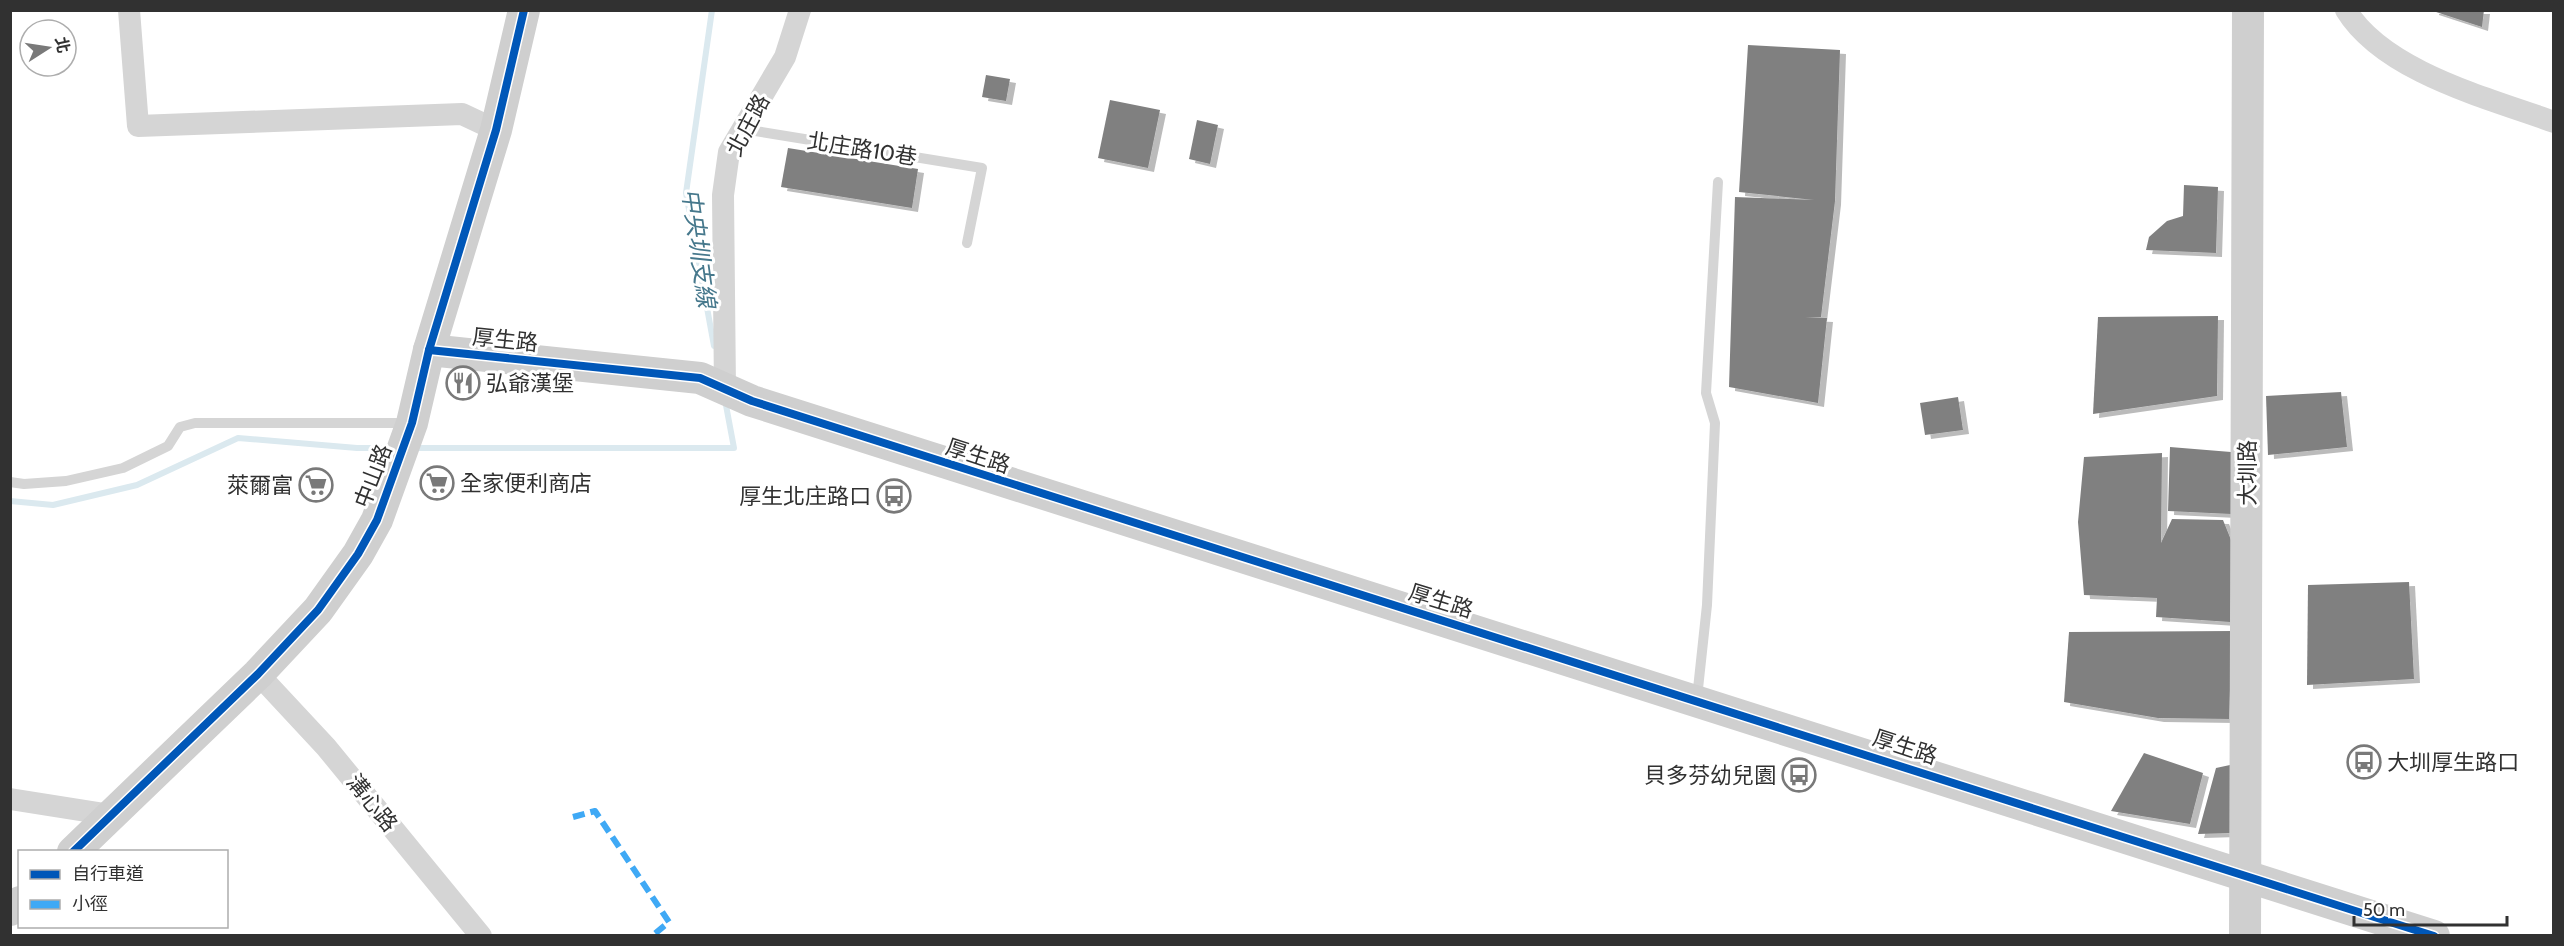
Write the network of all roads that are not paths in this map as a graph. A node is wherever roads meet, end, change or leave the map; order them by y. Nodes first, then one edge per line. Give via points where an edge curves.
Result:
1 (129, 10) edge
2 (524, 10) edge
3 (800, 10) edge
4 (2248, 10) edge
5 (2346, 10) edge
6 (2553, 122) edge
7 (743, 129) junction
8 (496, 130) junction
9 (1718, 182) dead end
10 (967, 243) dead end
11 (429, 351) junction
12 (725, 390) junction
13 (411, 427) junction
14 (10, 482) edge
15 (258, 674) junction
16 (1697, 700) junction
17 (10, 799) edge
18 (111, 815) junction
19 (75, 850) edge
20 (2246, 874) junction
21 (481, 936) edge
22 (2245, 936) edge
23 (2434, 936) edge

1 - 8 street via 138,126 462,114
2 - 8 street, 中山路
3 - 7 street, 北庄路 via 785,57
4 - 20 street, 大圳路
5 - 6 street via 2370,41 2398,60 2452,85
7 - 10 lane, 北庄路10巷 via 982,168
7 - 12 street, 北庄路 via 729,152 723,195
8 - 11 street, 中山路
9 - 16 lane via 1706,393 1715,435 1707,605
11 - 12 street, 厚生路 via 700,378
11 - 13 street, 中山路
12 - 16 street, 厚生路 via 1141,527
13 - 14 lane via 195,423 180,427 168,446 123,468 66,481
13 - 15 street, 中山路 via 377,520 358,554 318,610
15 - 18 street, 中山路
15 - 21 street, 溝心路 via 326,747
16 - 20 street, 厚生路
17 - 18 street
18 - 19 street, 中山路
20 - 22 street, 大圳路
20 - 23 street, 厚生路

